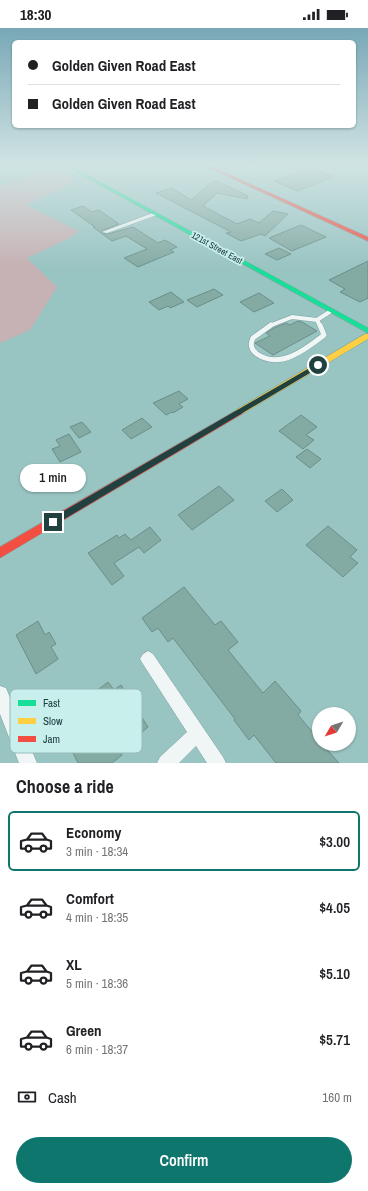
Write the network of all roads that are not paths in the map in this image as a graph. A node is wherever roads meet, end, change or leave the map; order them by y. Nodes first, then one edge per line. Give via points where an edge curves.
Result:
1 (128, 199) edge
2 (281, 199) edge
3 (155, 214) junction
4 (105, 232) dead end
5 (368, 239) edge
6 (331, 310) junction
7 (317, 320) junction
8 (368, 330) edge
9 (368, 336) edge
10 (0, 553) edge
11 (148, 659) dead end
12 (0, 694) edge
13 (10, 719) edge
14 (197, 734) junction
15 (24, 753) edge
16 (28, 763) edge
17 (166, 763) edge
18 (218, 763) edge

1 - 3 street, 121st Street East
2 - 5 street
3 - 4 street
3 - 6 street, 121st Street East
6 - 7 lane
6 - 8 street, 121st Street East
7 - 7 lane via 324,335 288,358 270,359 255,352 251,347 251,341 258,332 284,319 299,317
9 - 10 street
11 - 14 street
12 - 13 street
14 - 17 street
14 - 18 street
15 - 16 street

